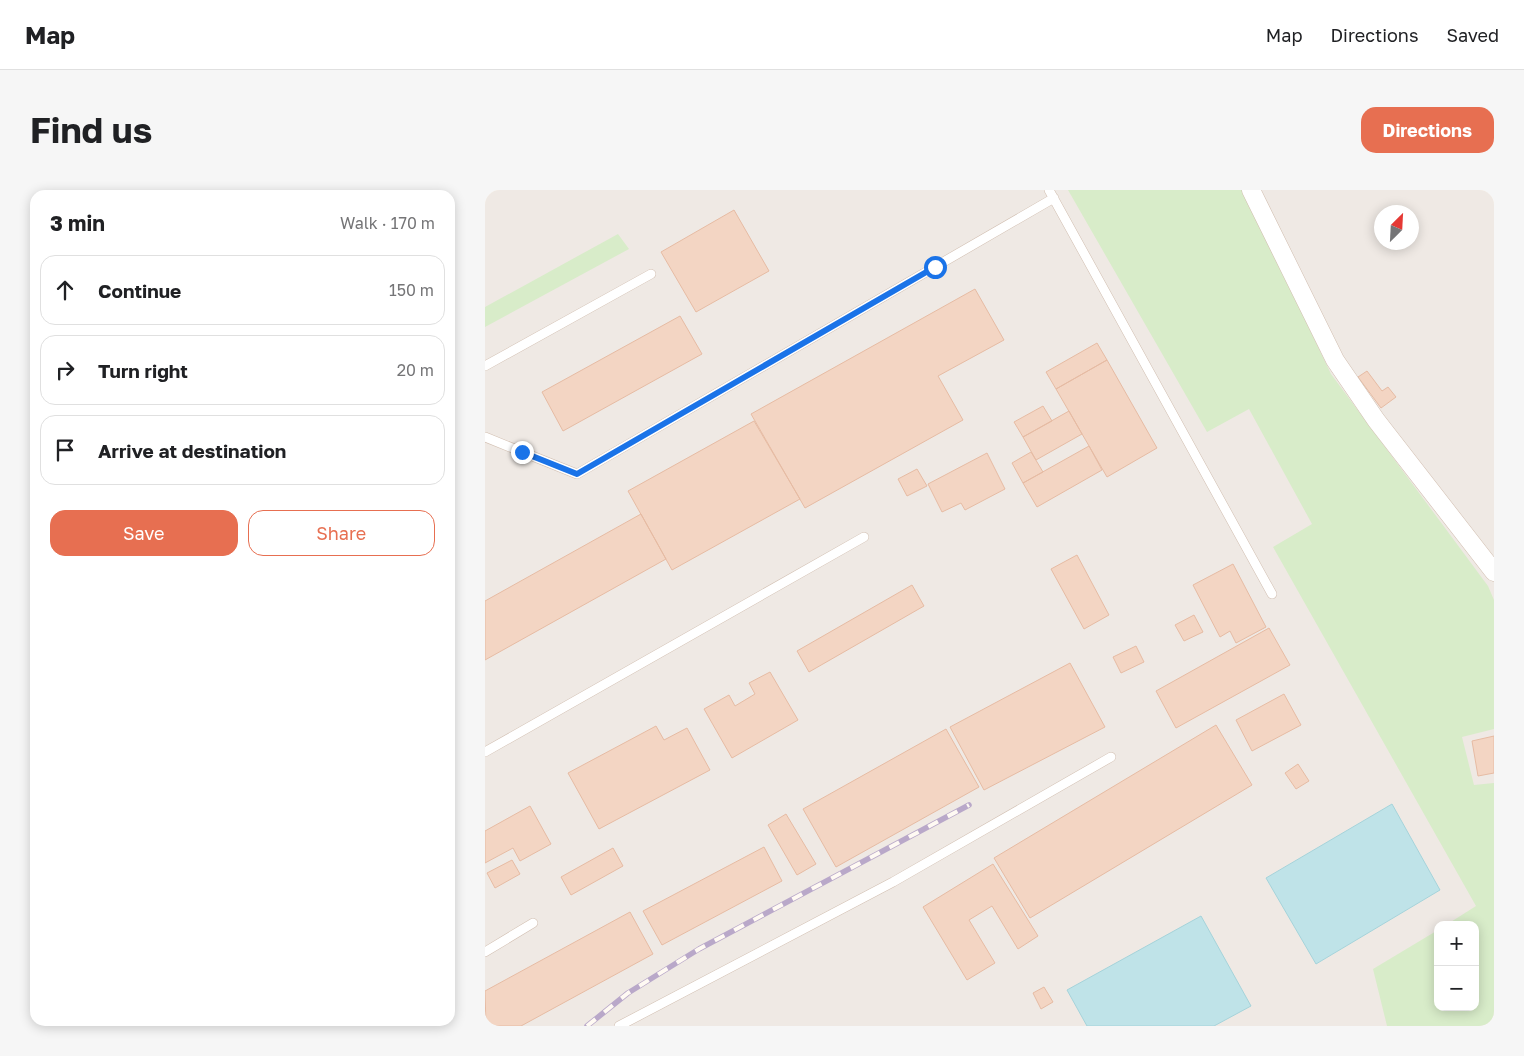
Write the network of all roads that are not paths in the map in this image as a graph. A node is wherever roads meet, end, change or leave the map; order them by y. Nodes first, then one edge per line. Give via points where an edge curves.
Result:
1 (1251, 190) edge
2 (1051, 194) edge
3 (651, 274) dead end
4 (485, 366) edge
5 (485, 437) edge
6 (864, 537) dead end
7 (1494, 572) edge
8 (1272, 594) dead end
9 (485, 752) edge
10 (1111, 757) dead end
11 (533, 923) dead end
12 (485, 952) edge
13 (619, 1026) edge

1 - 7 street via 1335,360 1376,420
2 - 5 lane via 577,474
2 - 8 lane
3 - 4 lane
6 - 9 lane
10 - 13 lane via 893,882
11 - 12 lane

